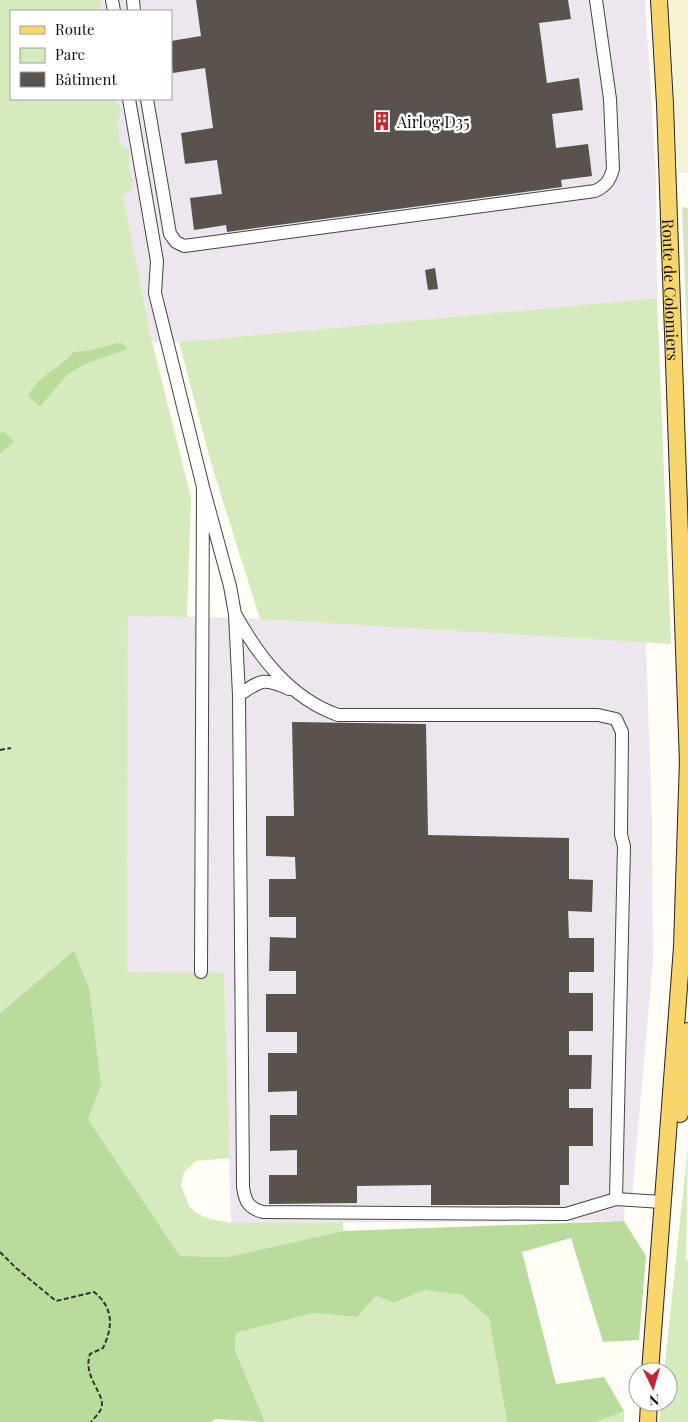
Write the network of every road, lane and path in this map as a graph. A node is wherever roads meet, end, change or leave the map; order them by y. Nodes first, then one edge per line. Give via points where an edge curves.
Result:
1 (596, 0) edge
2 (659, 0) edge
3 (129, 100) edge
4 (147, 100) edge
5 (170, 234) junction
6 (157, 261) junction
7 (203, 487) junction
8 (235, 614) junction
9 (239, 695) junction
10 (300, 695) junction
11 (11, 748) dead end
12 (0, 750) edge
13 (688, 760) edge
14 (688, 764) edge
15 (201, 972) dead end
16 (683, 1012) edge
17 (688, 1031) edge
18 (616, 1199) junction
19 (662, 1202) junction
20 (0, 1252) edge
21 (653, 1362) edge
22 (653, 1362) edge
23 (91, 1422) edge

1 - 5 street via 610,100 613,169 605,186 595,191 195,246 184,246
2 - 13 main road, Route de Colomiers via 666,112
3 - 6 street
4 - 5 street
5 - 6 street
6 - 7 street via 155,293
7 - 8 street
7 - 15 street
8 - 9 street
8 - 10 street via 256,650
9 - 10 street via 258,682 270,680
9 - 18 street via 242,1177 246,1202 253,1210 263,1212 566,1214
10 - 18 street via 338,714 598,715 616,719 622,732 621,835 624,846
11 - 12 path
13 - 14 main road, Route de Colomiers
13 - 16 main road, Route de Colomiers
16 - 17 street
16 - 19 main road, Route de Colomiers
17 - 21 main road
18 - 19 street
19 - 22 main road, Route de Colomiers
20 - 23 path via 56,1301 94,1292 102,1298 111,1315 110,1334 103,1348 90,1354 87,1363 88,1374 102,1399 101,1409

